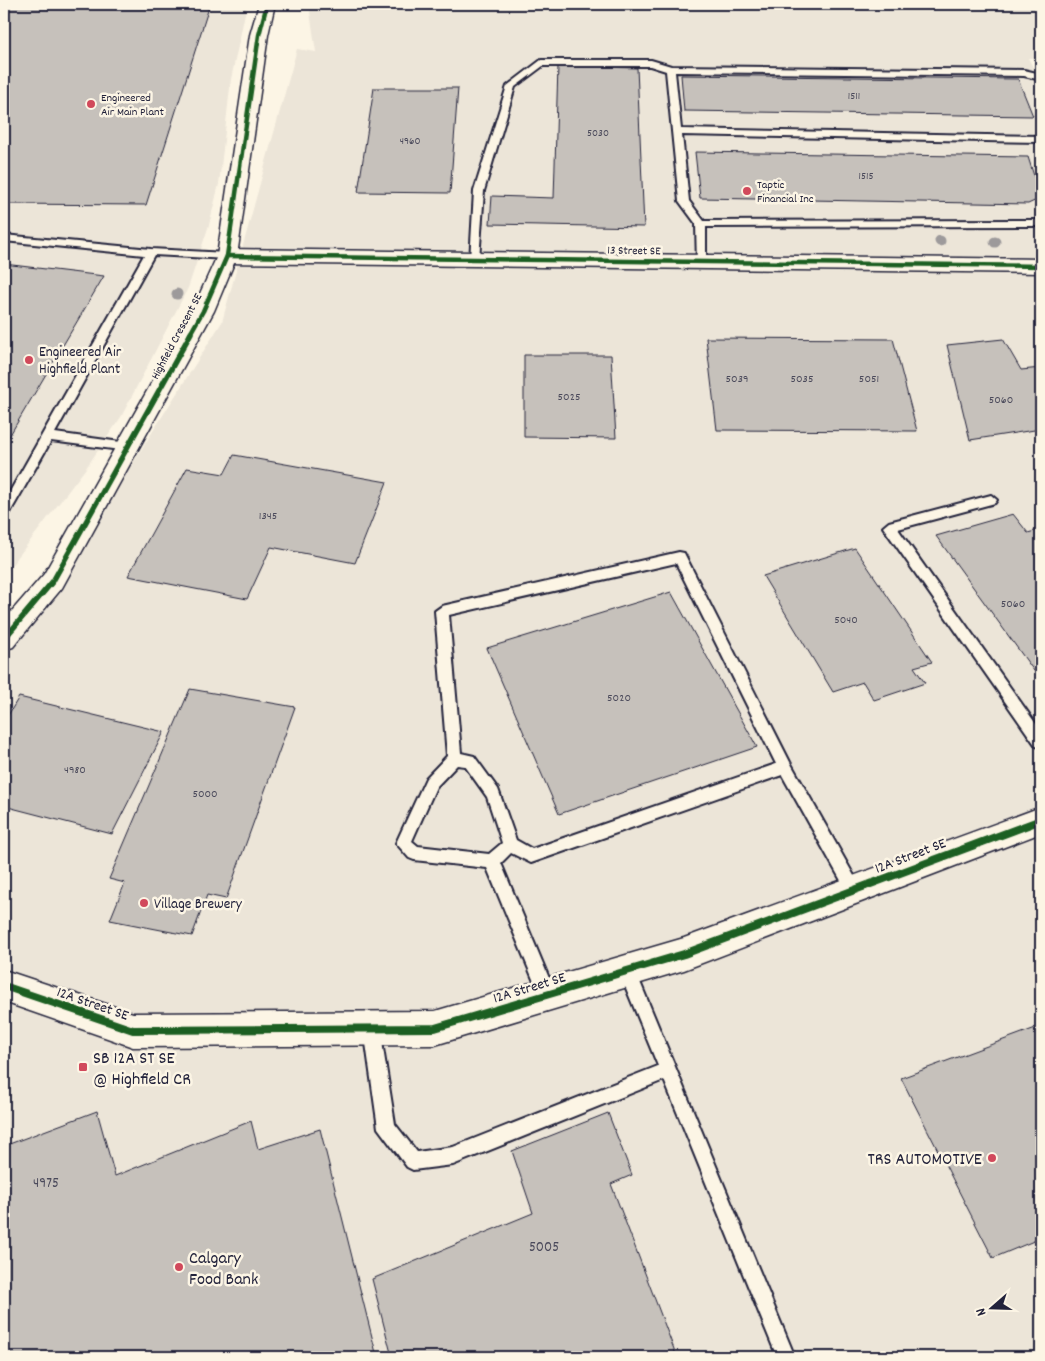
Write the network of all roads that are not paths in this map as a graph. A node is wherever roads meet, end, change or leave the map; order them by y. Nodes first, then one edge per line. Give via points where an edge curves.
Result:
1 (267, 4) edge
2 (670, 69) junction
3 (1041, 77) edge
4 (677, 132) junction
5 (1040, 141) edge
6 (1041, 222) edge
7 (701, 224) junction
8 (4, 238) edge
9 (151, 252) junction
10 (227, 256) junction
11 (474, 259) junction
12 (700, 262) junction
13 (1041, 266) edge
14 (48, 436) junction
15 (128, 447) junction
16 (991, 500) dead end
17 (4, 513) edge
18 (4, 639) edge
19 (1035, 722) edge
20 (1041, 742) edge
21 (454, 758) junction
22 (785, 767) junction
23 (1041, 820) edge
24 (510, 845) junction
25 (492, 861) junction
26 (854, 890) junction
27 (627, 971) junction
28 (4, 986) edge
29 (548, 995) junction
30 (372, 1029) junction
31 (668, 1070) junction
32 (786, 1357) edge

1 - 10 street, Highfield Crescent SE via 259,35
2 - 3 lane via 1024,73
2 - 4 lane
2 - 11 lane via 651,63 541,63 512,86 479,191
4 - 5 lane
4 - 7 lane via 684,202
6 - 7 lane
7 - 12 lane
8 - 9 lane
9 - 10 lane
9 - 14 lane
10 - 11 street, 13 Street SE
10 - 15 street, Highfield Crescent SE via 203,311
11 - 12 street, 13 Street SE
12 - 13 street, 13 Street SE
14 - 15 lane
14 - 17 lane
15 - 18 street, Highfield Crescent SE via 53,581
16 - 19 lane via 889,526
19 - 20 lane
21 - 22 lane via 442,611 679,557
21 - 24 lane via 470,760 493,794
21 - 25 lane via 431,783 404,842 414,853
22 - 24 lane via 531,856
22 - 26 lane
23 - 26 street, 12A Street SE
24 - 25 lane
25 - 29 lane
26 - 27 street, 12A Street SE via 684,954
27 - 29 street, 12A Street SE
27 - 31 lane
28 - 30 street, 12A Street SE via 133,1030
29 - 30 street, 12A Street SE via 435,1028
30 - 31 lane via 387,1128 413,1161 453,1156
31 - 32 lane

